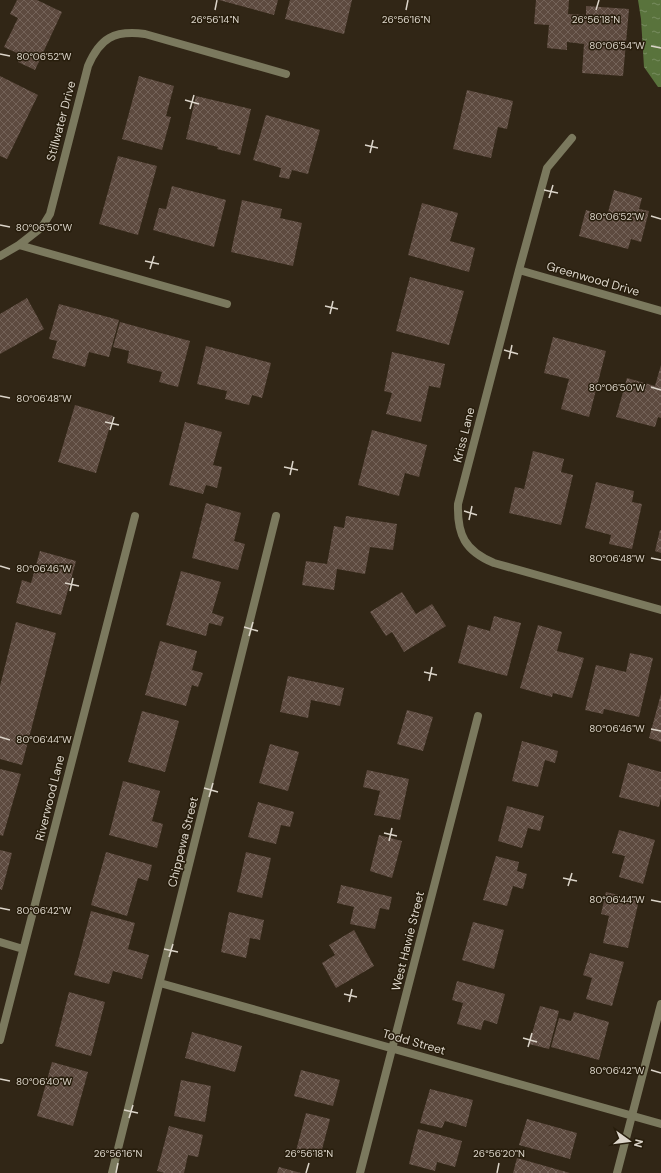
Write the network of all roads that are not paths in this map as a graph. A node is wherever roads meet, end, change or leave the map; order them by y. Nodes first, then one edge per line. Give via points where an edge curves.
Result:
1 (286, 74) dead end
2 (572, 138) dead end
3 (19, 245) junction
4 (0, 256) edge
5 (519, 270) junction
6 (227, 304) dead end
7 (661, 311) edge
8 (135, 516) dead end
9 (276, 516) dead end
10 (661, 610) edge
11 (478, 716) dead end
12 (0, 942) edge
13 (23, 948) junction
14 (160, 983) junction
15 (661, 1004) edge
16 (0, 1040) edge
17 (393, 1048) junction
18 (632, 1116) junction
19 (661, 1124) edge
20 (112, 1173) edge
21 (360, 1173) edge
22 (616, 1173) edge

1 - 3 street, Stillwater Drive via 144,34 130,32 116,35 103,42 93,53 88,66 50,214 42,227
2 - 5 street, Kriss Lane via 547,168
3 - 4 street, Stillwater Drive
3 - 6 street
5 - 7 street, Greenwood Drive
5 - 10 street, Kriss Lane via 458,504 461,534 469,547 494,563
8 - 13 street, Riverwood Lane
9 - 14 street, Chippewa Street
11 - 17 street, West Hawie Street
12 - 13 street
13 - 16 street, Riverwood Lane
14 - 17 street, Todd Street
14 - 20 street, Chippewa Street
15 - 18 street
17 - 18 street, Todd Street
17 - 21 street, West Hawie Street
18 - 19 street, Todd Street
18 - 22 street

